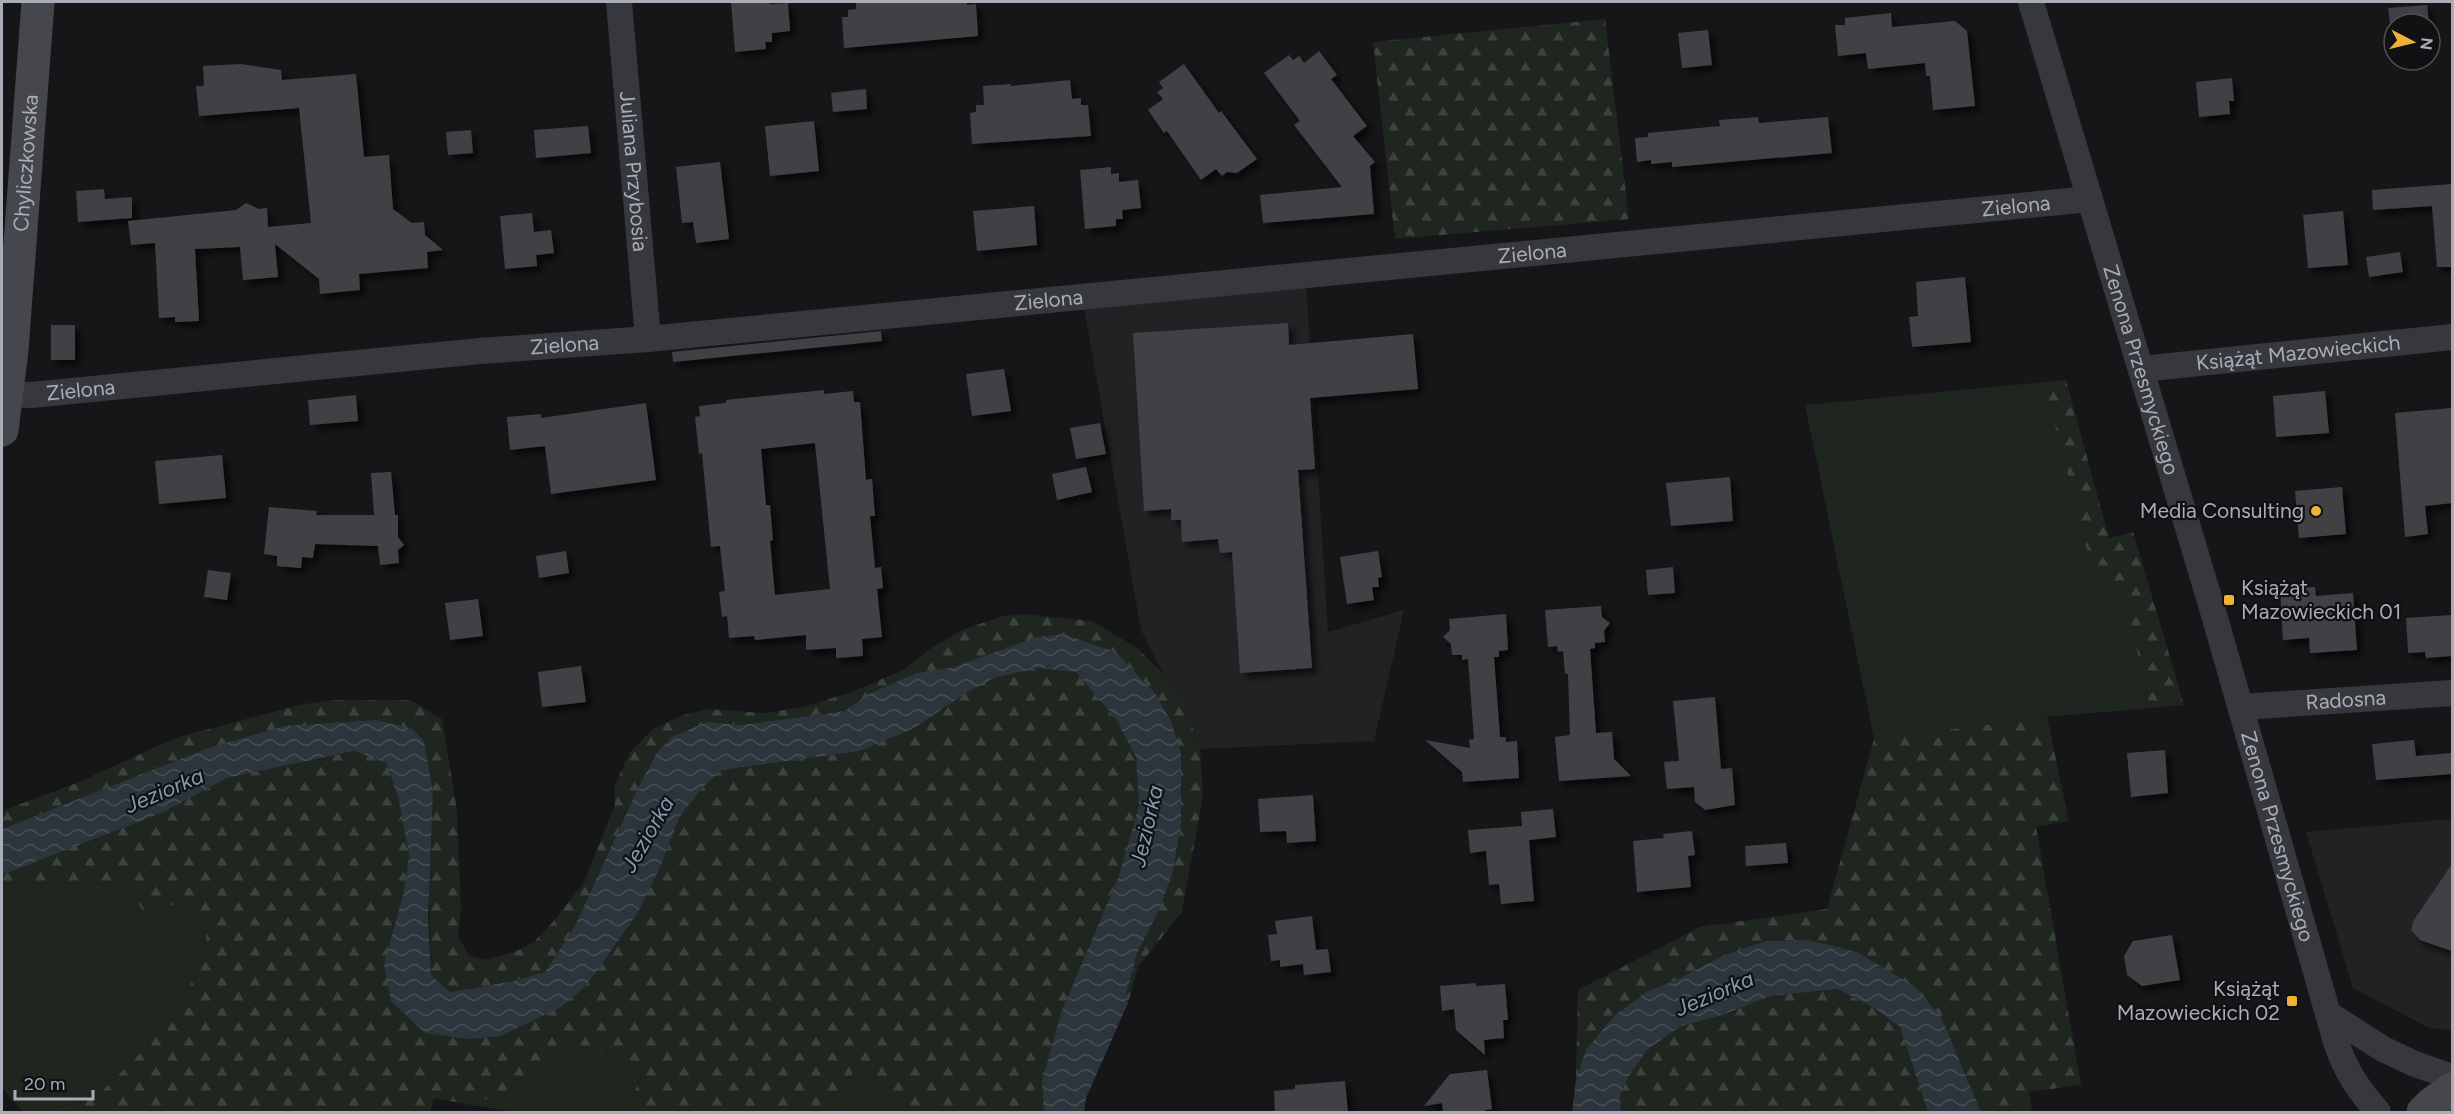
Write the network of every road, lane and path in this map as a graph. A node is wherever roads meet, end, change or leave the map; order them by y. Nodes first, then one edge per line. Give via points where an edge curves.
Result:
1 (38, 2) edge
2 (618, 2) edge
3 (2031, 2) edge
4 (2090, 199) junction
5 (2452, 337) edge
6 (646, 339) junction
7 (2141, 369) junction
8 (6, 394) junction
9 (2, 430) edge
10 (2452, 693) edge
11 (2241, 707) junction
12 (2330, 1015) junction
13 (2452, 1077) edge
14 (2452, 1089) edge
15 (2378, 1113) edge
16 (2423, 1113) edge

1 - 8 street, Chyliczkowska
2 - 6 street, Juliana Przybosia
3 - 4 street, Zenona Przesmyckiego
4 - 6 street, Zielona
4 - 7 street, Zenona Przesmyckiego
5 - 7 street, Książąt Mazowieckich
6 - 8 street, Zielona via 31,395
7 - 11 street, Zenona Przesmyckiego
8 - 9 street, Chyliczkowska
10 - 11 street, Radosna
11 - 12 street, Zenona Przesmyckiego
12 - 13 street via 2384,1049
12 - 15 street, Zenona Przesmyckiego via 2344,1066
14 - 16 street

